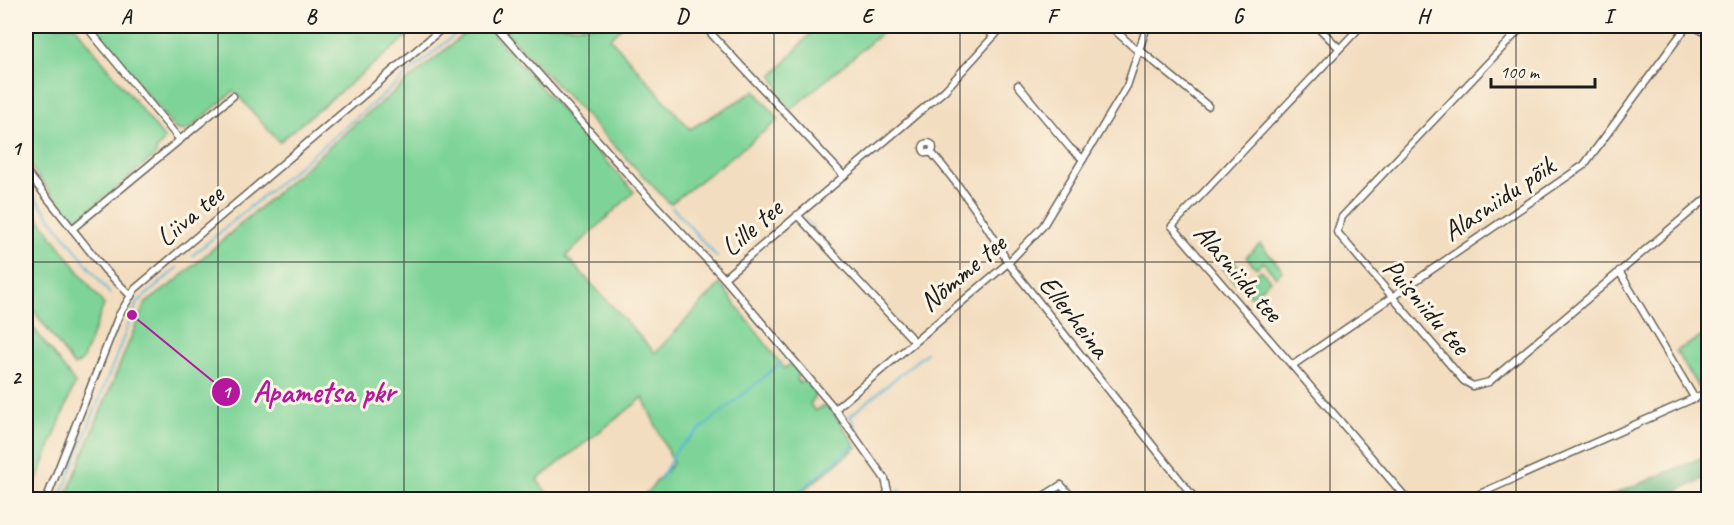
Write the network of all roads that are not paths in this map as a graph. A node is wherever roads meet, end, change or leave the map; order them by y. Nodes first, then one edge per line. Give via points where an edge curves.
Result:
1 (86, 26) edge
2 (446, 26) edge
3 (496, 26) edge
4 (704, 26) edge
5 (982, 26) edge
6 (1003, 26) edge
7 (1110, 26) edge
8 (1147, 26) edge
9 (1317, 26) edge
10 (1360, 26) edge
11 (1523, 26) edge
12 (1687, 26) edge
13 (1693, 26) edge
14 (1708, 34) edge
15 (994, 36) junction
16 (1340, 48) junction
17 (1140, 52) junction
18 (1018, 85) dead end
19 (233, 96) dead end
20 (1208, 106) dead end
21 (180, 140) junction
22 (931, 152) dead end
23 (1083, 159) junction
24 (26, 171) edge
25 (844, 176) junction
26 (1708, 197) edge
27 (796, 215) junction
28 (72, 229) junction
29 (1008, 263) junction
30 (1619, 271) junction
31 (724, 278) junction
32 (130, 296) junction
33 (1390, 297) junction
34 (914, 341) junction
35 (1293, 365) junction
36 (1708, 392) edge
37 (1695, 399) junction
38 (835, 409) junction
39 (1194, 499) edge
40 (46, 500) edge
41 (884, 500) edge
42 (1037, 500) edge
43 (1075, 500) edge
44 (1408, 500) edge
45 (1466, 500) edge

1 - 21 street
2 - 32 street, Liiva tee via 146,278
3 - 31 street, Lille tee
4 - 25 street
5 - 15 street
6 - 15 street, Lille tee
7 - 17 street
8 - 17 street, Nõmme tee
9 - 16 street
10 - 16 street, Alasniidu tee
11 - 33 street, Puisniidu tee via 1337,226 1337,232
12 - 33 street, Alasniidu põik via 1584,165
13 - 14 street
15 - 25 street, Lille tee via 945,90
16 - 35 street, Alasniidu tee via 1172,226
17 - 20 street
17 - 23 street, Nõmme tee via 1127,86
18 - 23 street
19 - 21 street
21 - 28 street
22 - 29 street, Ellerheina via 968,195
23 - 29 street, Nõmme tee via 1043,226
24 - 28 street
25 - 27 street, Lille tee
26 - 30 street, Puisniidu tee
27 - 31 street, Lille tee
27 - 34 street
28 - 32 street
29 - 34 street, Nõmme tee
29 - 39 street, Ellerheina
30 - 33 street, Puisniidu tee via 1480,386 1464,381
30 - 37 street
31 - 38 street
32 - 40 street, Liiva tee
33 - 35 street, Alasniidu põik
34 - 38 street, Nõmme tee
35 - 44 street, Alasniidu tee
36 - 37 street
37 - 45 street
38 - 41 street via 885,479 888,491
42 - 43 street via 1061,485

